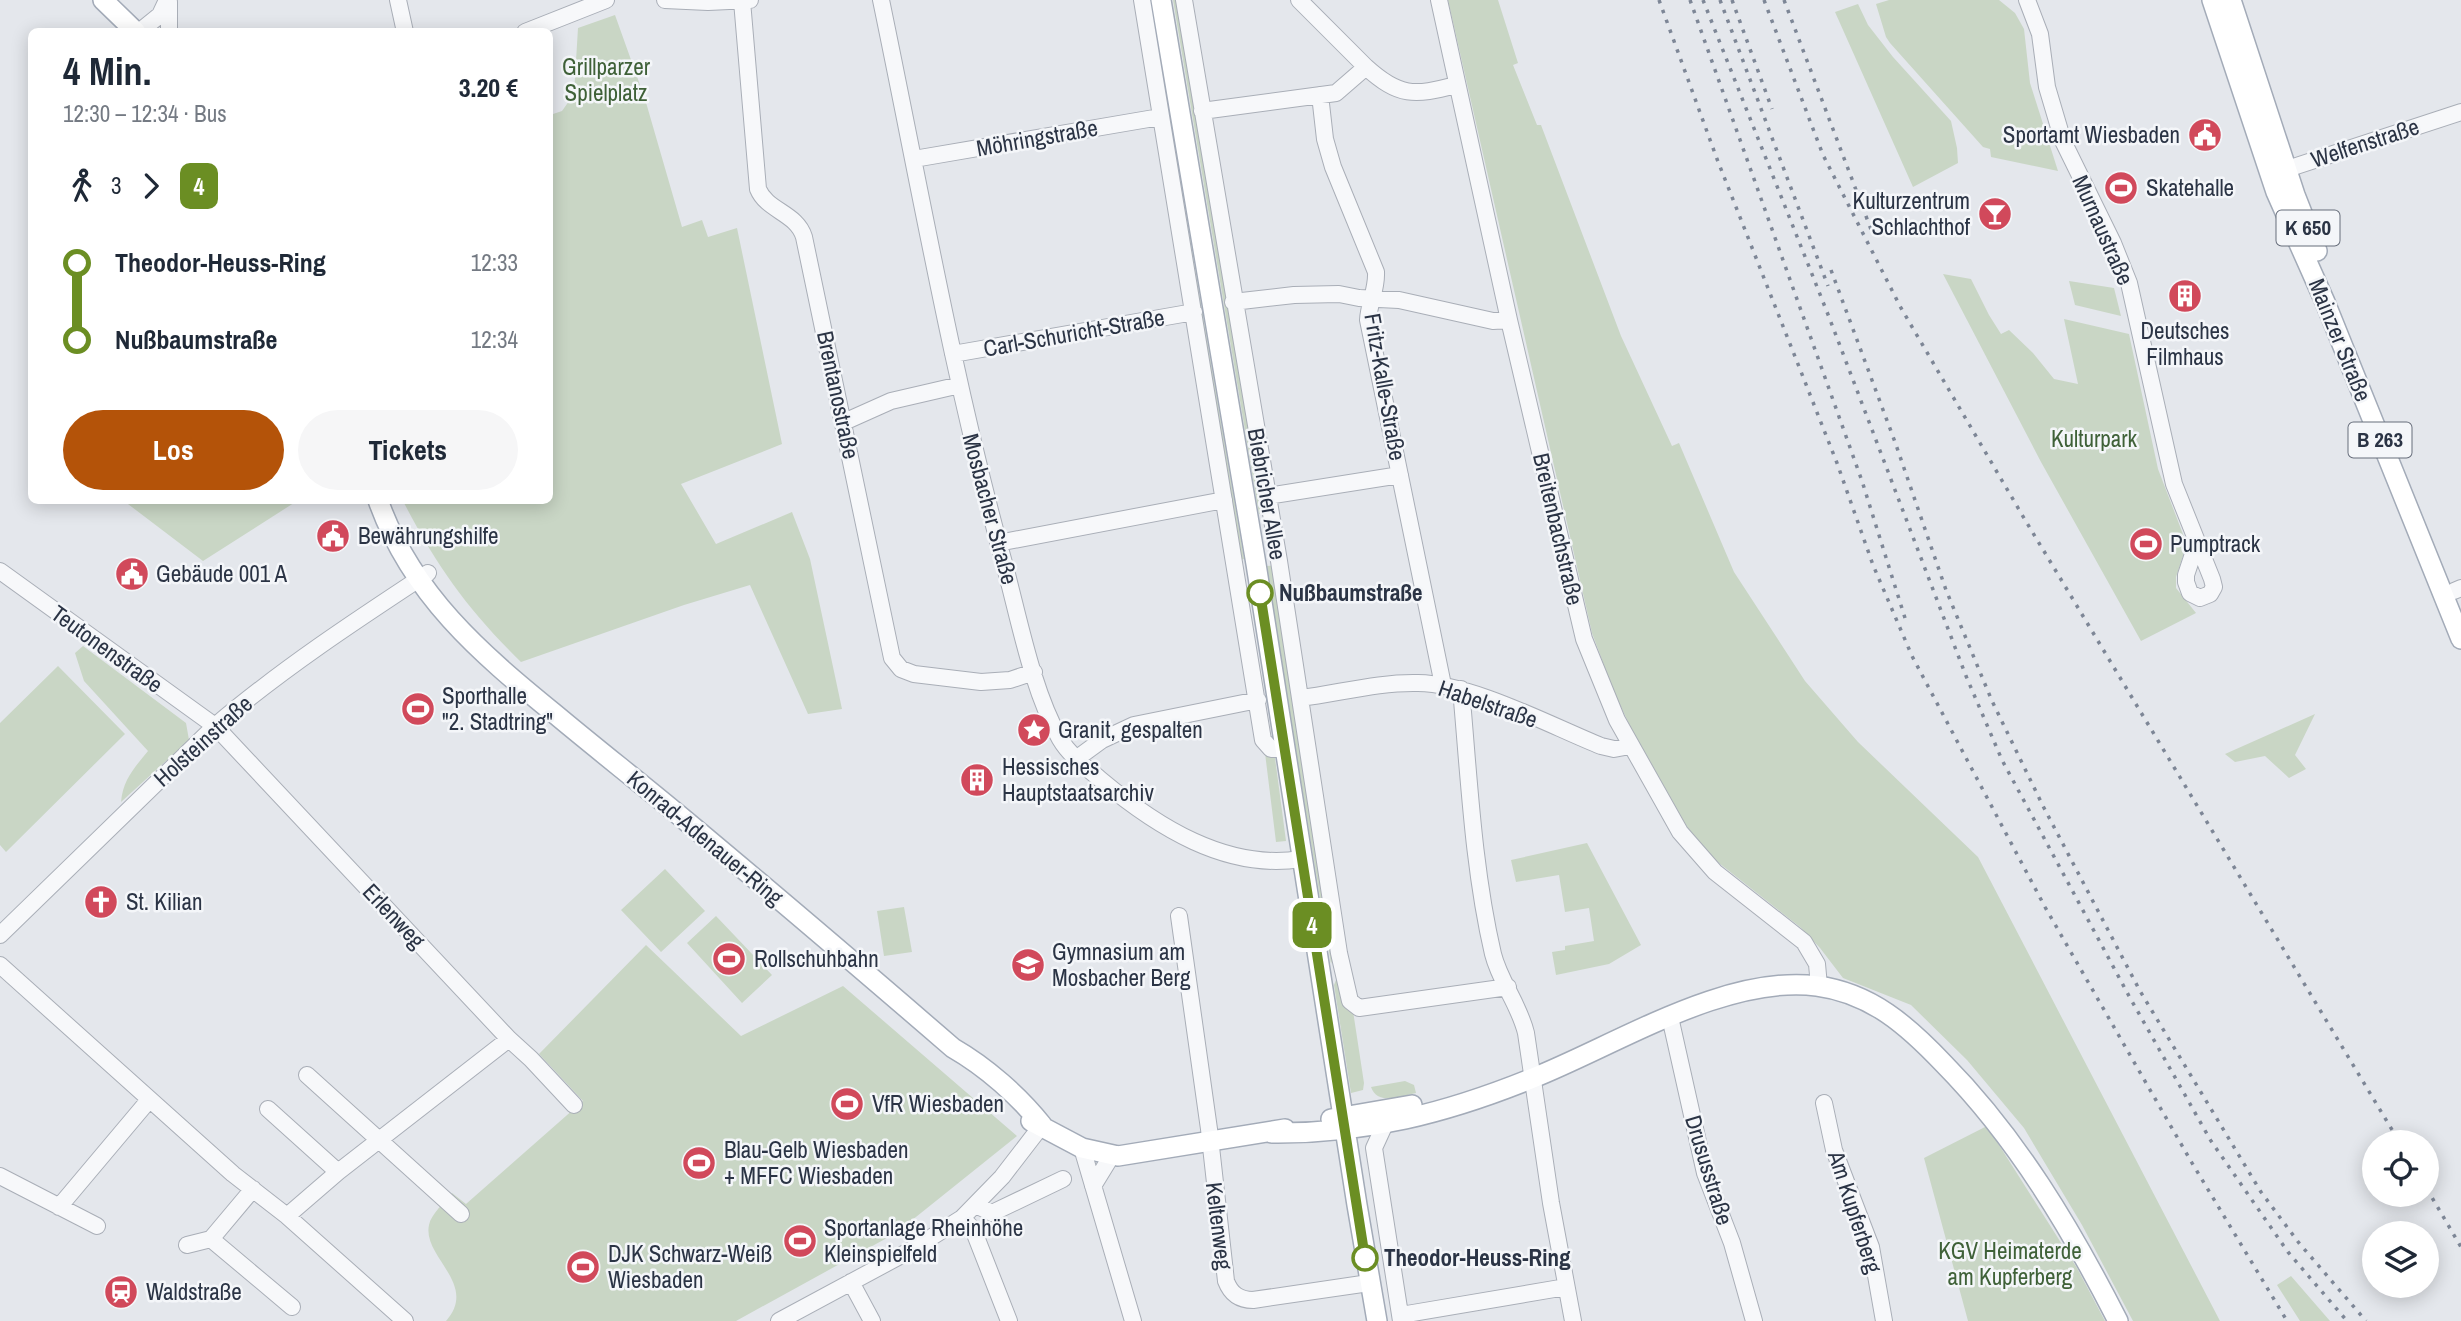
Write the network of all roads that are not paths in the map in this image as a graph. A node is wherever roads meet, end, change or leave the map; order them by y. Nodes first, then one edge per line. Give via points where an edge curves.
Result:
1 (168, 0) edge
2 (398, 0) edge
3 (606, 0) edge
4 (665, 0) edge
5 (881, 0) edge
6 (1142, 0) edge
7 (1161, 0) edge
8 (1184, 0) edge
9 (1299, 0) edge
10 (1439, 0) edge
11 (2027, 0) edge
12 (2212, 0) edge
13 (2231, 0) edge
14 (104, 1) edge
15 (747, 1) edge
16 (122, 28) edge
17 (133, 28) edge
18 (142, 28) edge
19 (167, 28) edge
20 (404, 28) edge
21 (535, 28) edge
22 (1366, 66) junction
23 (1456, 85) junction
24 (1320, 95) junction
25 (1202, 111) junction
26 (2461, 112) edge
27 (1160, 117) junction
28 (914, 159) junction
29 (2278, 172) junction
30 (2299, 241) joint
31 (2331, 287) joint
32 (1371, 298) junction
33 (1233, 302) junction
34 (1194, 312) junction
35 (1508, 320) junction
36 (953, 354) junction
37 (960, 385) junction
38 (844, 422) junction
39 (1400, 475) junction
40 (1267, 496) junction
41 (1224, 500) junction
42 (380, 504) edge
43 (389, 504) edge
44 (2197, 542) dead end
45 (998, 543) junction
46 (0, 571) edge
47 (423, 576) junction
48 (2459, 596) edge
49 (2461, 639) edge
50 (1034, 671) junction
51 (1443, 685) junction
52 (1461, 689) junction
53 (1301, 698) junction
54 (1258, 700) junction
55 (215, 726) junction
56 (1630, 746) junction
57 (1285, 749) junction
58 (1076, 759) junction
59 (1301, 859) junction
60 (1179, 916) dead end
61 (0, 935) edge
62 (1339, 953) junction
63 (0, 965) edge
64 (1322, 983) junction
65 (1819, 986) junction
66 (1508, 987) junction
67 (1670, 1017) junction
68 (509, 1039) junction
69 (307, 1075) dead end
70 (1525, 1081) junction
71 (149, 1100) junction
72 (1824, 1103) dead end
73 (574, 1105) dead end
74 (268, 1109) dead end
75 (1344, 1124) junction
76 (1385, 1124) junction
77 (1042, 1125) junction
78 (379, 1139) junction
79 (1209, 1143) junction
80 (1082, 1149) junction
81 (1112, 1156) junction
82 (338, 1172) junction
83 (0, 1176) edge
84 (1063, 1179) dead end
85 (1093, 1186) junction
86 (253, 1189) junction
87 (1354, 1190) junction
88 (976, 1205) junction
89 (59, 1207) junction
90 (461, 1214) dead end
91 (1383, 1214) junction
92 (287, 1216) junction
93 (962, 1218) junction
94 (97, 1227) dead end
95 (211, 1239) junction
96 (187, 1245) dead end
97 (851, 1282) junction
98 (1369, 1283) junction
99 (1566, 1287) junction
100 (292, 1307) dead end
101 (1401, 1318) edge
102 (405, 1321) edge
103 (779, 1321) edge
104 (872, 1321) edge
105 (1009, 1321) edge
106 (1133, 1321) edge
107 (1377, 1321) edge
108 (1573, 1321) edge
109 (1754, 1321) edge
110 (1884, 1321) edge
111 (2118, 1321) edge

1 - 18 street via 160,15
1 - 19 street
2 - 20 street
3 - 21 street
4 - 15 street
5 - 28 street, Mosbacher Straße
6 - 27 street, Biebricher Allee
7 - 57 main road, Biebricher Allee
8 - 25 street, Biebricher Allee
9 - 22 street
10 - 23 street, Breitenbachstraße
11 - 44 street, Murnaustraße via 2040,34 2047,87 2063,141 2129,283 2169,466
12 - 29 main road, Mainzer Straße
13 - 29 main road, Mainzer Straße / K 650 via 2275,134
14 - 16 main road
14 - 17 main road
15 - 38 street, Brentanostraße via 758,189 803,232
22 - 23 street via 1401,91
22 - 24 street via 1339,91
23 - 35 street, Breitenbachstraße
24 - 25 street
24 - 32 street, Fritz-Kalle-Straße via 1333,167 1376,272
25 - 33 street, Biebricher Allee
26 - 29 street, Welfenstraße
27 - 28 street, Möhringstraße
27 - 34 street, Biebricher Allee
28 - 36 street, Mosbacher Straße
29 - 30 main road, Mainzer Straße / K 650
29 - 31 main road, Mainzer Straße / K 650
30 - 49 main road, Mainzer Straße / B 263
31 - 48 main road, Mainzer Straße / B 263
32 - 33 street via 1317,294
32 - 35 street
32 - 39 street, Fritz-Kalle-Straße via 1368,320
33 - 40 street, Biebricher Allee
34 - 36 street, Carl-Schuricht-Straße
34 - 41 street, Biebricher Allee
35 - 56 street, Breitenbachstraße via 1584,639
36 - 37 street, Mosbacher Straße
37 - 38 street via 891,401
37 - 45 street, Mosbacher Straße
38 - 50 street, Brentanostraße via 895,664 914,674 981,682 1010,680
39 - 40 street
39 - 51 street, Fritz-Kalle-Straße
40 - 53 street, Biebricher Allee
41 - 45 street
41 - 54 street, Biebricher Allee
42 - 47 main road, Konrad-Adenauer-Ring via 400,551
43 - 47 main road, Konrad-Adenauer-Ring
45 - 50 street, Mosbacher Straße
46 - 55 street, Teutonenstraße
47 - 55 street, Holsteinstraße via 296,663
47 - 77 main road, Konrad-Adenauer-Ring via 433,601 504,672 953,1048 1020,1113
50 - 58 street, Mosbacher Straße via 1055,728
51 - 52 street, Habelstraße
51 - 53 street, Habelstraße via 1405,683
52 - 56 street, Habelstraße via 1601,746
52 - 66 street via 1477,855 1496,963
53 - 62 street, Biebricher Allee
54 - 57 street, Biebricher Allee via 1263,740 1271,749
54 - 58 street via 1134,725
55 - 61 street, Holsteinstraße
55 - 68 street, Erlenweg
56 - 65 street, Breitenbachstraße via 1688,843 1735,889 1804,942 1817,964
57 - 59 main road, Biebricher Allee
58 - 59 street, Mosbacher Straße via 1125,800 1174,832 1238,855 1277,863
59 - 64 main road, Biebricher Allee
60 - 79 street, Keltenweg
62 - 64 street via 1333,971
62 - 66 street, Biebricher Allee via 1350,1000 1359,1009
63 - 71 street
64 - 75 main road, Biebricher Allee
65 - 67 main road via 1788,984 1752,990
65 - 111 main road via 1855,995 1883,1009 1921,1040 1982,1104 2035,1178
66 - 70 street via 1523,1021
67 - 70 main road
67 - 109 street, Drususstraße via 1704,1173 1732,1243
68 - 73 street, Erlenweg
68 - 78 street
69 - 78 street
70 - 75 main road
70 - 76 main road
70 - 99 street
71 - 86 street
71 - 89 street
72 - 110 street, Am Kupferberg via 1834,1150 1871,1247
74 - 82 street
75 - 76 main road
75 - 79 main road, Konrad-Adenauer-Ring
75 - 87 main road, Biebricher Allee
76 - 91 street via 1374,1148
77 - 80 main road, Konrad-Adenauer-Ring
77 - 88 street
78 - 82 street
78 - 90 street
79 - 81 main road, Konrad-Adenauer-Ring
79 - 98 street, Keltenweg via 1226,1281 1236,1296 1253,1300
80 - 81 main road, Konrad-Adenauer-Ring
80 - 85 street
81 - 85 street
82 - 92 street
83 - 89 street
84 - 88 street via 992,1213
85 - 106 street
86 - 92 street
86 - 95 street
87 - 91 street
87 - 98 main road, Biebricher Allee
88 - 93 street
89 - 94 street
91 - 101 street
92 - 102 street
93 - 97 street
93 - 105 street via 973,1228
95 - 96 street
95 - 100 street
97 - 103 street
97 - 104 street
98 - 107 main road, Biebricher Allee
99 - 101 street
99 - 108 street

